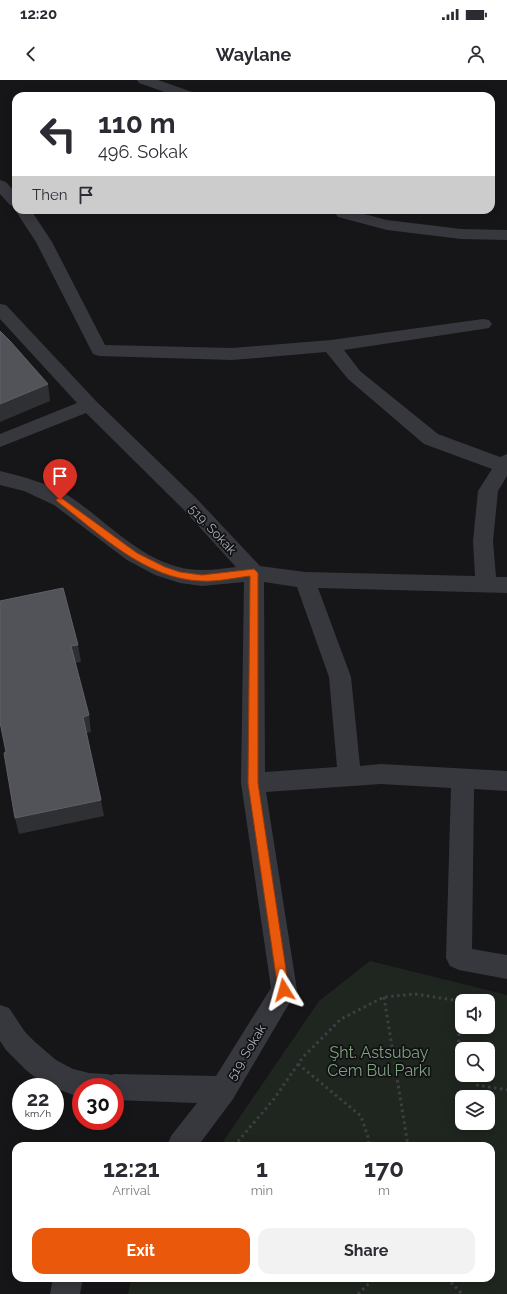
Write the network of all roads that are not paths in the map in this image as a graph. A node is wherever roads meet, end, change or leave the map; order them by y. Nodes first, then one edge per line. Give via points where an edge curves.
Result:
1 (144, 80) edge
2 (178, 92) edge
3 (0, 185) edge
4 (12, 198) edge
5 (26, 214) edge
6 (344, 214) edge
7 (507, 235) edge
8 (0, 309) edge
9 (483, 324) dead end
10 (331, 346) junction
11 (88, 405) junction
12 (0, 441) edge
13 (505, 463) edge
14 (0, 478) edge
15 (507, 570) edge
16 (254, 573) junction
17 (305, 580) junction
18 (486, 585) junction
19 (507, 585) edge
20 (349, 776) junction
21 (463, 778) junction
22 (507, 781) edge
23 (253, 783) junction
24 (507, 967) edge
25 (0, 1017) edge
26 (72, 1082) edge
27 (124, 1087) edge
28 (223, 1090) junction
29 (184, 1142) edge
30 (67, 1282) edge
31 (65, 1294) edge

1 - 2 street
3 - 4 street
5 - 10 street via 44,242 99,350 232,354
6 - 7 street via 387,225 461,234
8 - 11 street, 519. Sokak
9 - 10 street
10 - 13 street via 354,375 431,439
11 - 12 street
11 - 16 street, 519. Sokak via 190,504
13 - 18 street via 488,491 483,541
14 - 16 street via 30,486 60,500 134,555 162,570 202,578
15 - 18 street
16 - 17 street
16 - 23 street, 519. Sokak
17 - 18 street
17 - 20 street via 340,678
18 - 19 street
20 - 21 street via 381,774
20 - 23 street
21 - 22 street
21 - 24 street via 459,958
23 - 28 street, 519. Sokak via 284,990
25 - 26 street via 10,1036 36,1062 54,1076
27 - 28 street
28 - 29 street, 519. Sokak
30 - 31 street

